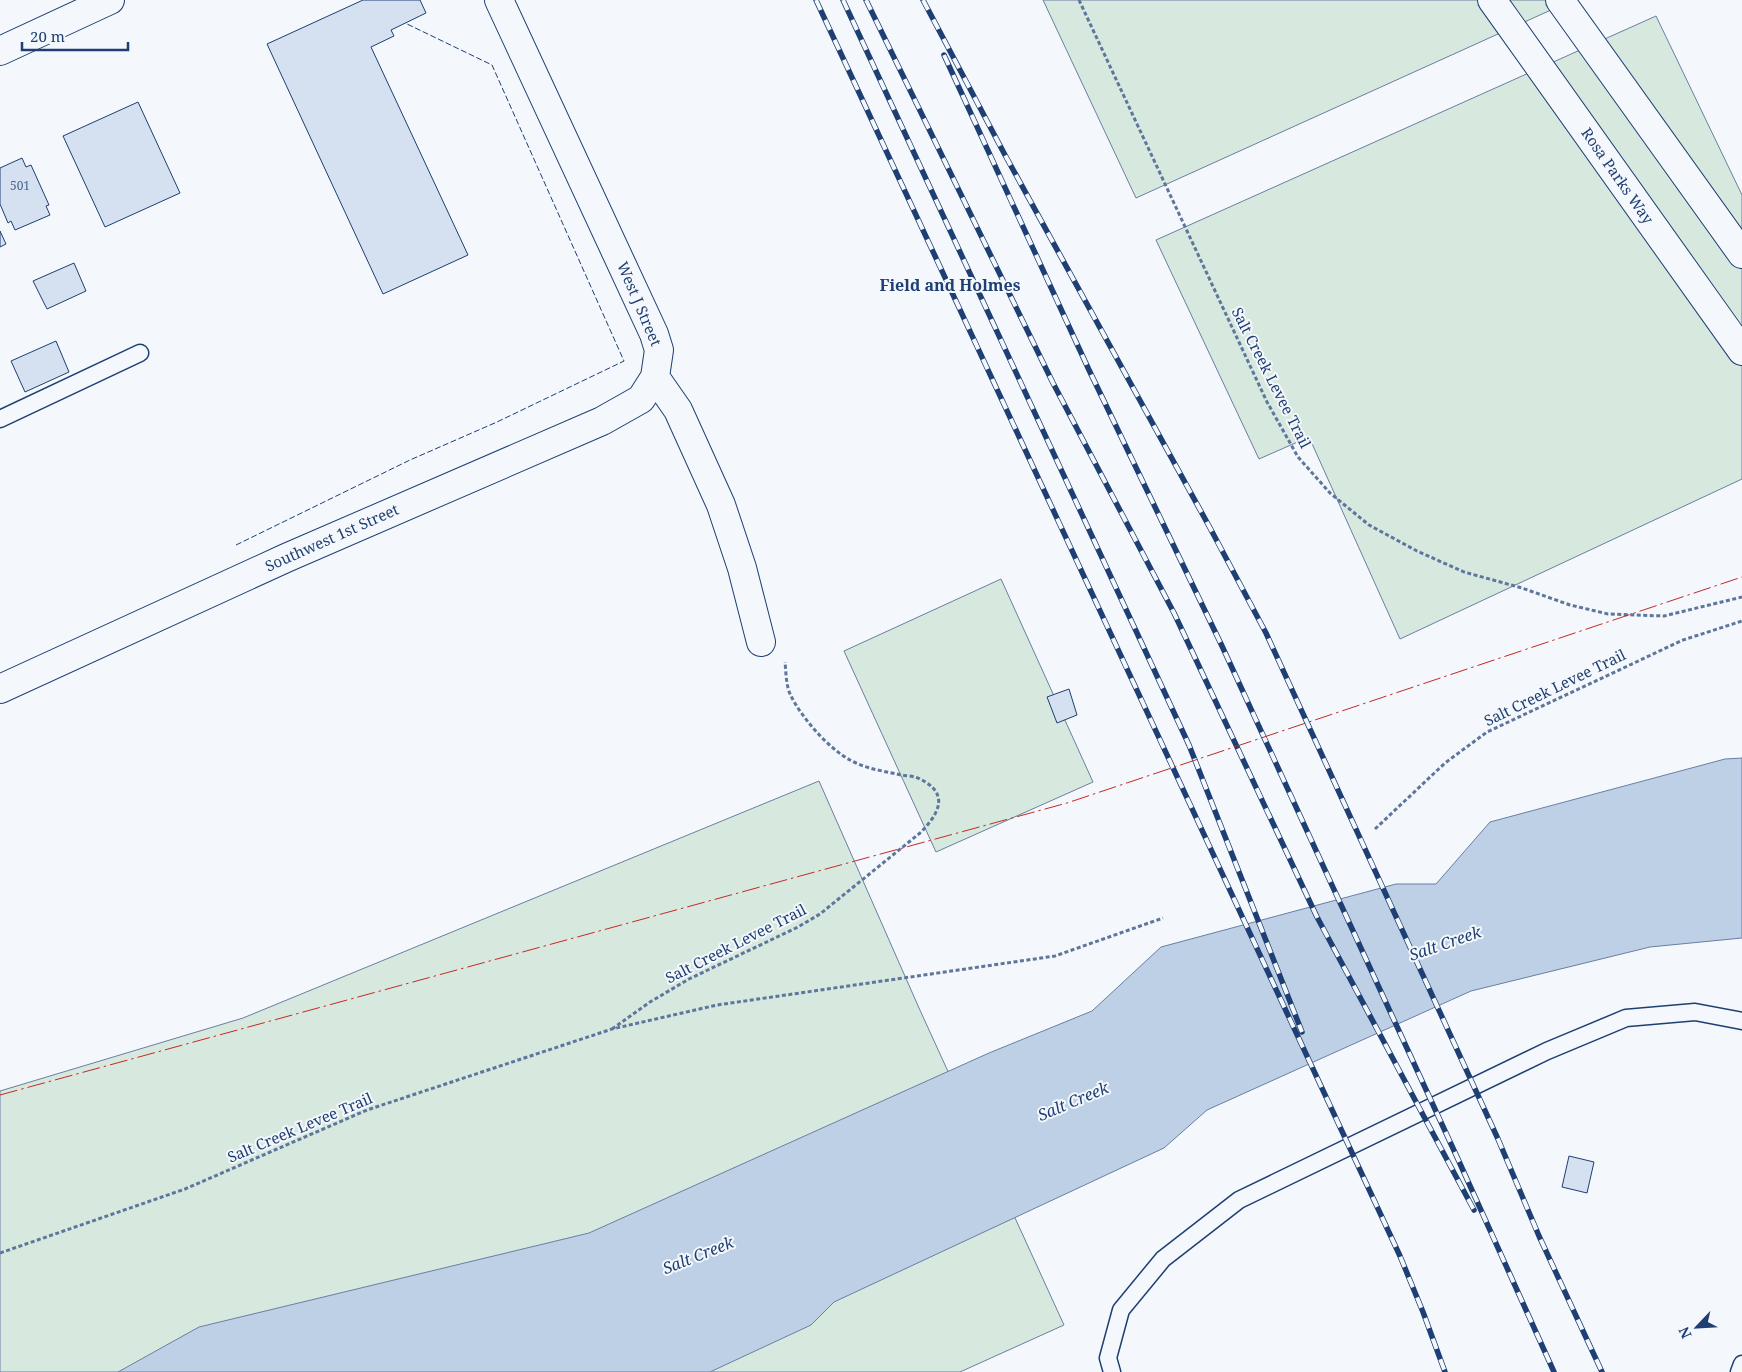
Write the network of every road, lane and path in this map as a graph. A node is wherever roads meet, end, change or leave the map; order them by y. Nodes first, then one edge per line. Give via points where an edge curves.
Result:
1 (110, 0) edge
2 (499, 0) edge
3 (1079, 0) edge
4 (1492, 0) edge
5 (1560, 0) edge
6 (0, 51) edge
7 (1742, 254) edge
8 (1742, 351) edge
9 (140, 353) dead end
10 (655, 377) junction
11 (0, 419) edge
12 (1742, 597) edge
13 (1742, 621) edge
14 (761, 642) dead end
15 (0, 689) edge
16 (790, 694) dead end
17 (1375, 829) dead end
18 (1163, 918) dead end
19 (1742, 1021) edge
20 (612, 1029) junction
21 (0, 1253) edge
22 (1742, 1364) edge
23 (1112, 1372) edge
24 (1739, 1372) edge

1 - 6 main road
2 - 10 main road, West J Street via 654,334 660,350
3 - 12 path, Salt Creek Levee Trail via 1267,402 1298,457 1330,493 1369,525 1417,551 1464,572 1570,605 1608,614 1664,616
4 - 8 main road, Rosa Parks Way
5 - 7 main road
9 - 11 lane
10 - 14 main road via 678,410 720,505 742,568
10 - 15 main road, Southwest 1st Street via 641,399 602,421 286,558
13 - 17 path, Salt Creek Levee Trail via 1683,640 1487,732 1445,763
16 - 20 path, Salt Creek Levee Trail via 822,737 850,760 919,778 930,786 938,794 939,808 933,820 820,914 689,978
18 - 20 path, Salt Creek Levee Trail via 1055,956 716,1005
19 - 23 lane via 1694,1012 1626,1018 1547,1052 1239,1200 1163,1259 1121,1310 1108,1358
20 - 21 path, Salt Creek Levee Trail via 367,1110 185,1189
22 - 24 lane

